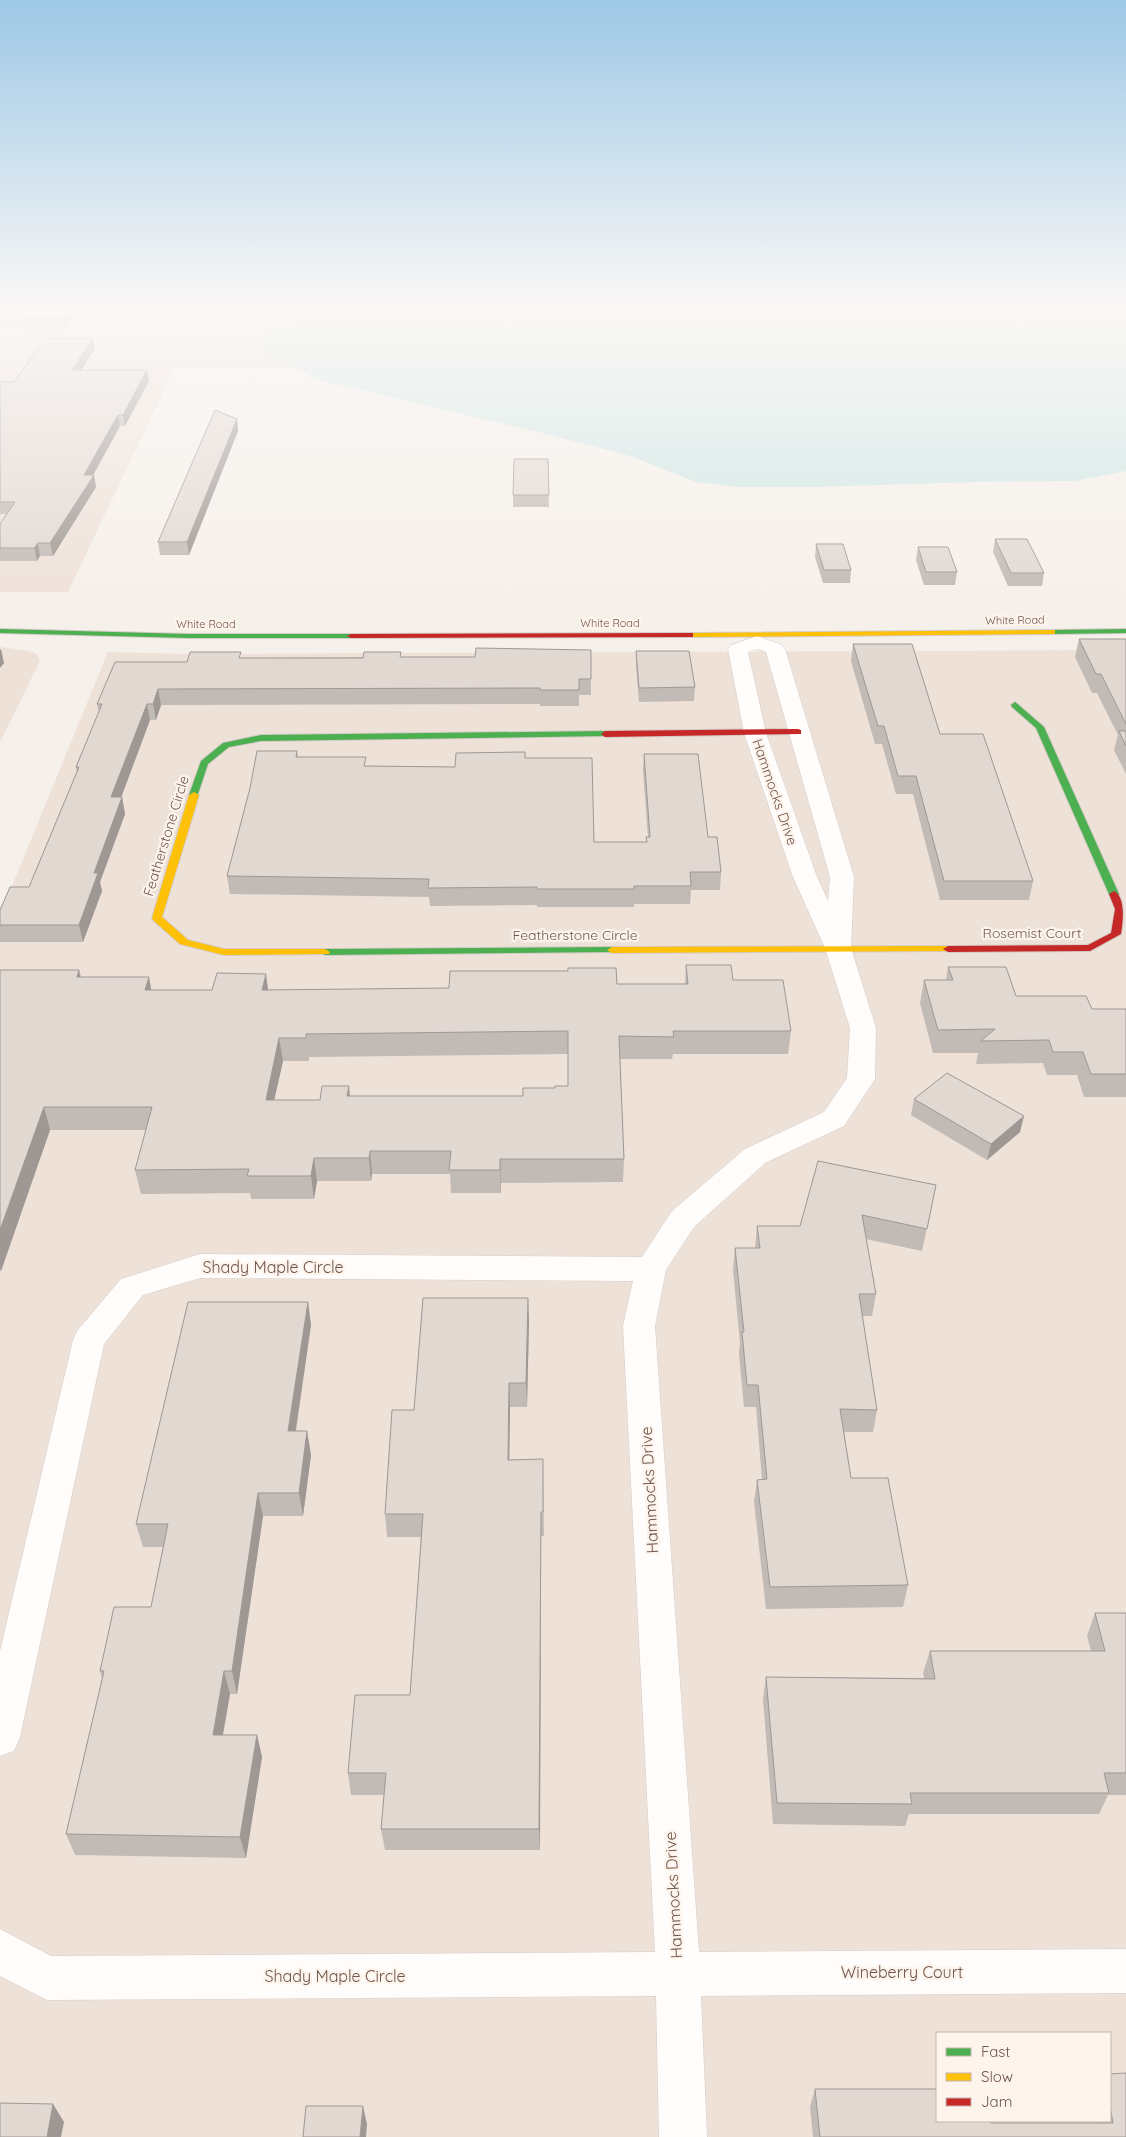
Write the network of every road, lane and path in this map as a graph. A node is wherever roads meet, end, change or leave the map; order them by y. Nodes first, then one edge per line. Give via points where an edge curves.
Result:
1 (0, 631) edge
2 (1126, 631) edge
3 (757, 639) junction
4 (1015, 704) dead end
5 (798, 732) junction
6 (754, 733) junction
7 (838, 948) junction
8 (651, 1269) junction
9 (0, 1737) edge
10 (0, 1951) edge
11 (1126, 1970) edge
12 (678, 1974) junction
13 (683, 2137) edge

1 - 3 street, White Road via 95,635
2 - 3 street, White Road
3 - 5 street, Hammocks Drive via 775,649
3 - 6 street, Hammocks Drive via 738,649
4 - 7 street, Rosemist Court via 1040,727 1120,909 1116,934 1090,948
5 - 6 street, Featherstone Circle
5 - 7 street, Hammocks Drive via 842,877
6 - 7 street, Hammocks Drive via 806,877
6 - 7 street, Featherstone Circle via 261,738 226,745 204,763 157,918 184,942 224,952
7 - 8 street, Hammocks Drive via 863,1028 861,1079 834,1119 755,1156 683,1220
8 - 9 street, Shady Maple Circle via 200,1266 132,1287 89,1340
8 - 12 street, Hammocks Drive via 639,1326
10 - 12 street, Shady Maple Circle via 47,1978
11 - 12 street, Wineberry Court
12 - 13 street, Hammocks Drive

